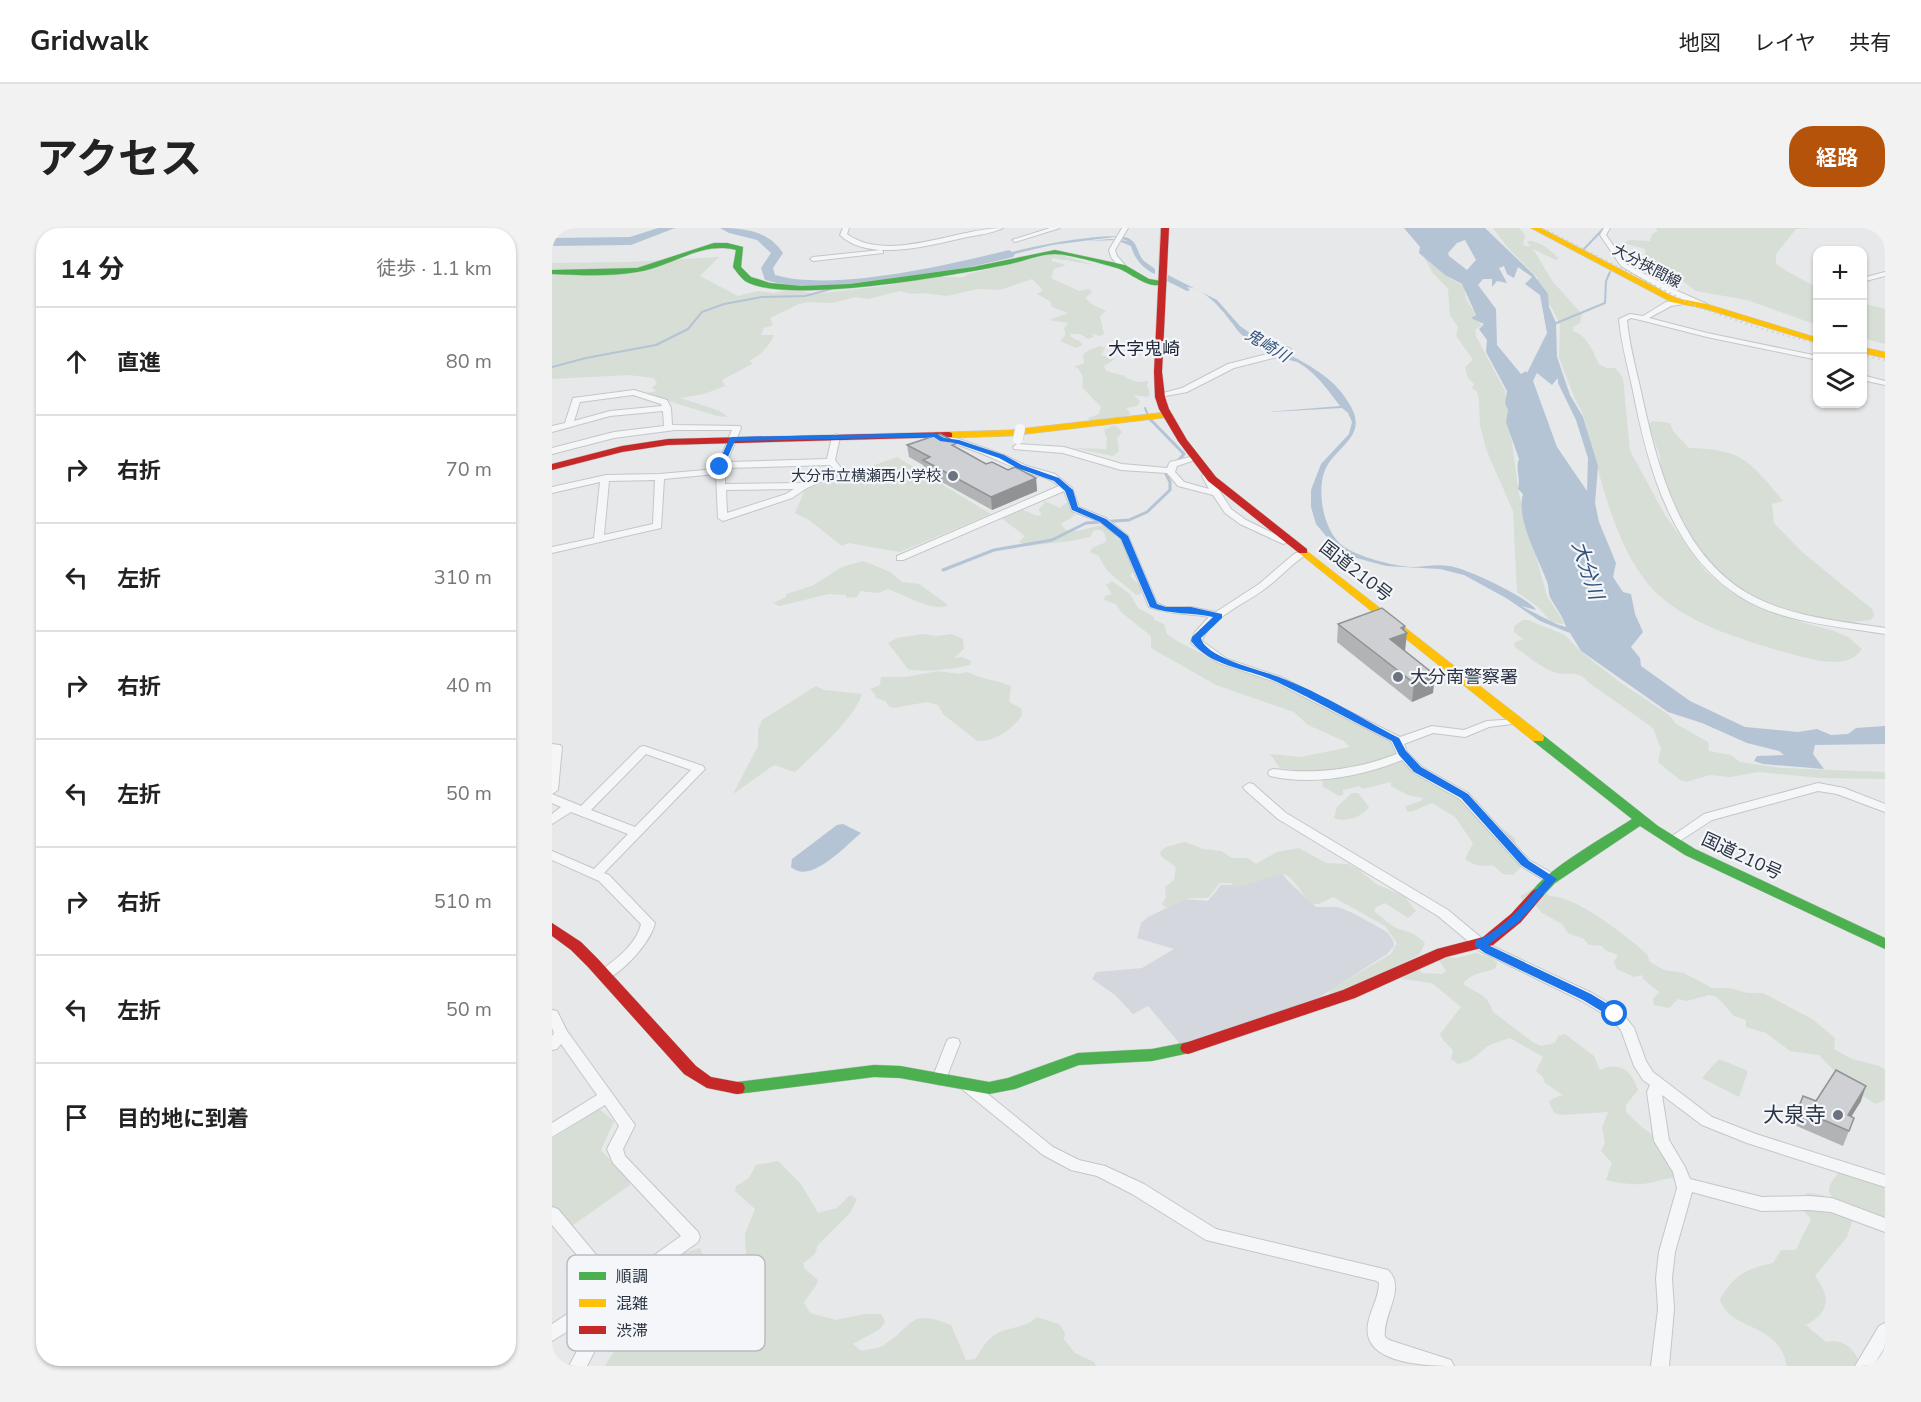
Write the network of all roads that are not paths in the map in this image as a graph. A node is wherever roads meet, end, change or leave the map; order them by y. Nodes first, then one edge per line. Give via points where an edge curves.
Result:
1 (846, 228) edge
2 (1000, 228) edge
3 (1057, 228) edge
4 (1125, 228) edge
5 (1165, 228) edge
6 (1535, 228) edge
7 (1607, 228) edge
8 (1015, 240) dead end
9 (909, 247) junction
10 (813, 259) dead end
11 (1120, 266) junction
12 (552, 272) edge
13 (1885, 274) edge
14 (1163, 276) junction
15 (1867, 279) edge
16 (1681, 302) junction
17 (1704, 306) junction
18 (1644, 318) junction
19 (1813, 339) edge
20 (1285, 350) dead end
21 (1867, 351) edge
22 (1885, 355) edge
23 (1813, 357) edge
24 (1867, 378) edge
25 (1885, 384) edge
26 (1160, 395) junction
27 (667, 408) junction
28 (1168, 415) junction
29 (569, 425) junction
30 (668, 428) junction
31 (552, 429) edge
32 (1020, 429) dead end
33 (935, 435) junction
34 (836, 437) junction
35 (732, 439) junction
36 (1017, 443) junction
37 (552, 451) edge
38 (1005, 458) junction
39 (1197, 461) junction
40 (832, 462) junction
41 (552, 467) edge
42 (720, 468) junction
43 (1169, 471) junction
44 (660, 477) junction
45 (605, 478) junction
46 (804, 486) junction
47 (721, 487) junction
48 (1065, 487) junction
49 (552, 490) edge
50 (1216, 493) junction
51 (599, 539) junction
52 (552, 550) edge
53 (1299, 550) junction
54 (900, 558) dead end
55 (1219, 616) junction
56 (1885, 631) edge
57 (1515, 721) junction
58 (1398, 742) junction
59 (552, 747) edge
60 (1404, 755) junction
61 (1274, 773) dead end
62 (1249, 787) dead end
63 (552, 790) edge
64 (552, 798) edge
65 (568, 807) junction
66 (1885, 808) edge
67 (583, 811) junction
68 (552, 820) edge
69 (1640, 820) junction
70 (637, 833) junction
71 (1671, 841) junction
72 (552, 855) edge
73 (596, 874) junction
74 (1552, 879) junction
75 (552, 928) edge
76 (1479, 944) junction
77 (1885, 944) edge
78 (604, 975) junction
79 (552, 1015) edge
80 (557, 1040) edge
81 (953, 1043) dead end
82 (939, 1079) junction
83 (1658, 1084) junction
84 (967, 1085) junction
85 (607, 1095) junction
86 (552, 1131) edge
87 (1885, 1180) edge
88 (1684, 1184) junction
89 (552, 1214) edge
90 (1885, 1225) edge
91 (587, 1255) edge
92 (667, 1255) edge
93 (567, 1323) edge
94 (1885, 1331) edge
95 (552, 1333) edge
96 (587, 1351) edge
97 (579, 1366) edge
98 (1445, 1366) edge
99 (1660, 1366) edge
100 (1864, 1366) edge

1 - 9 street via 844,237 852,242 880,248
2 - 9 street
3 - 8 street
4 - 11 street via 1112,250
5 - 14 main road, 国道210号
6 - 16 main road, 大分挾間線
7 - 17 street via 1603,235 1623,265
9 - 10 street
11 - 12 main road via 1051,252 985,267 883,282 789,287 748,279 737,267 740,249 718,245 644,269
11 - 14 main road via 1145,280
13 - 15 street
14 - 26 main road, 国道210号
16 - 17 main road, 大分挾間線
16 - 18 street
17 - 19 main road, 大分挾間線
18 - 23 street via 1707,336
18 - 56 street via 1623,319 1640,407 1662,488 1694,548 1726,583 1761,603 1790,614
20 - 26 street via 1231,366 1180,392
21 - 22 main road
24 - 25 street
26 - 28 main road, 国道210号
27 - 29 street via 610,414
27 - 29 street via 664,402 634,392 576,400
27 - 30 street
28 - 33 main road via 1038,431
28 - 39 main road, 国道210号
29 - 31 street
30 - 35 street via 737,428
30 - 37 street via 614,435
32 - 36 street, bridge
33 - 34 main road
33 - 38 street
34 - 35 main road
34 - 40 street
35 - 41 main road via 644,445
35 - 42 street
36 - 38 street
36 - 43 street via 1064,450 1121,467
38 - 48 street via 1047,474
39 - 43 street via 1173,464
39 - 50 street
39 - 53 main road, 国道210号 via 1223,488
40 - 42 street
40 - 46 street via 840,472
42 - 44 street
42 - 47 street
43 - 50 street via 1181,484
44 - 45 street
44 - 51 street via 659,525
45 - 49 street
45 - 51 street
46 - 47 street
46 - 47 street via 792,495 723,518
48 - 54 street
48 - 55 street via 1075,509 1103,520 1125,538 1153,605
50 - 53 street via 1225,508 1239,519
51 - 52 street
53 - 55 street via 1264,585
53 - 57 main road, 国道210号
55 - 58 street via 1196,639 1211,654 1277,679
57 - 58 street via 1487,724 1465,734 1432,729
57 - 69 main road, 国道210号
58 - 60 street
59 - 63 street via 556,747
60 - 61 street via 1374,765 1315,774
60 - 74 street via 1422,773 1464,796 1525,863
62 - 76 street via 1282,816 1443,913
64 - 65 street
65 - 67 street
65 - 68 street
66 - 71 street via 1818,787 1708,817
67 - 70 street
67 - 70 street via 644,749 699,769
69 - 71 main road, 国道210号
69 - 74 main road
70 - 73 street
71 - 77 main road, 国道210号
72 - 73 street
73 - 78 street via 649,925 624,958
74 - 76 main road via 1516,918
75 - 78 main road
76 - 83 street via 1615,1014 1626,1026 1645,1072
76 - 84 main road via 1442,953 1349,994 1200,1046 1152,1055 1078,1059 998,1087
78 - 82 main road via 690,1070 713,1084 752,1088 874,1071
79 - 80 street
80 - 85 street
81 - 82 street
82 - 84 main road
83 - 87 street via 1715,1125
83 - 88 street via 1654,1092 1662,1141
84 - 98 street via 1048,1151 1076,1166 1095,1168 1122,1181 1212,1235 1382,1275 1388,1289 1376,1321 1377,1340 1383,1346
85 - 86 street
85 - 92 street via 627,1125 615,1149 618,1159 692,1237
88 - 90 street via 1762,1204 1832,1205
88 - 99 street via 1666,1258
89 - 91 street
93 - 95 street
94 - 100 street
96 - 97 street

